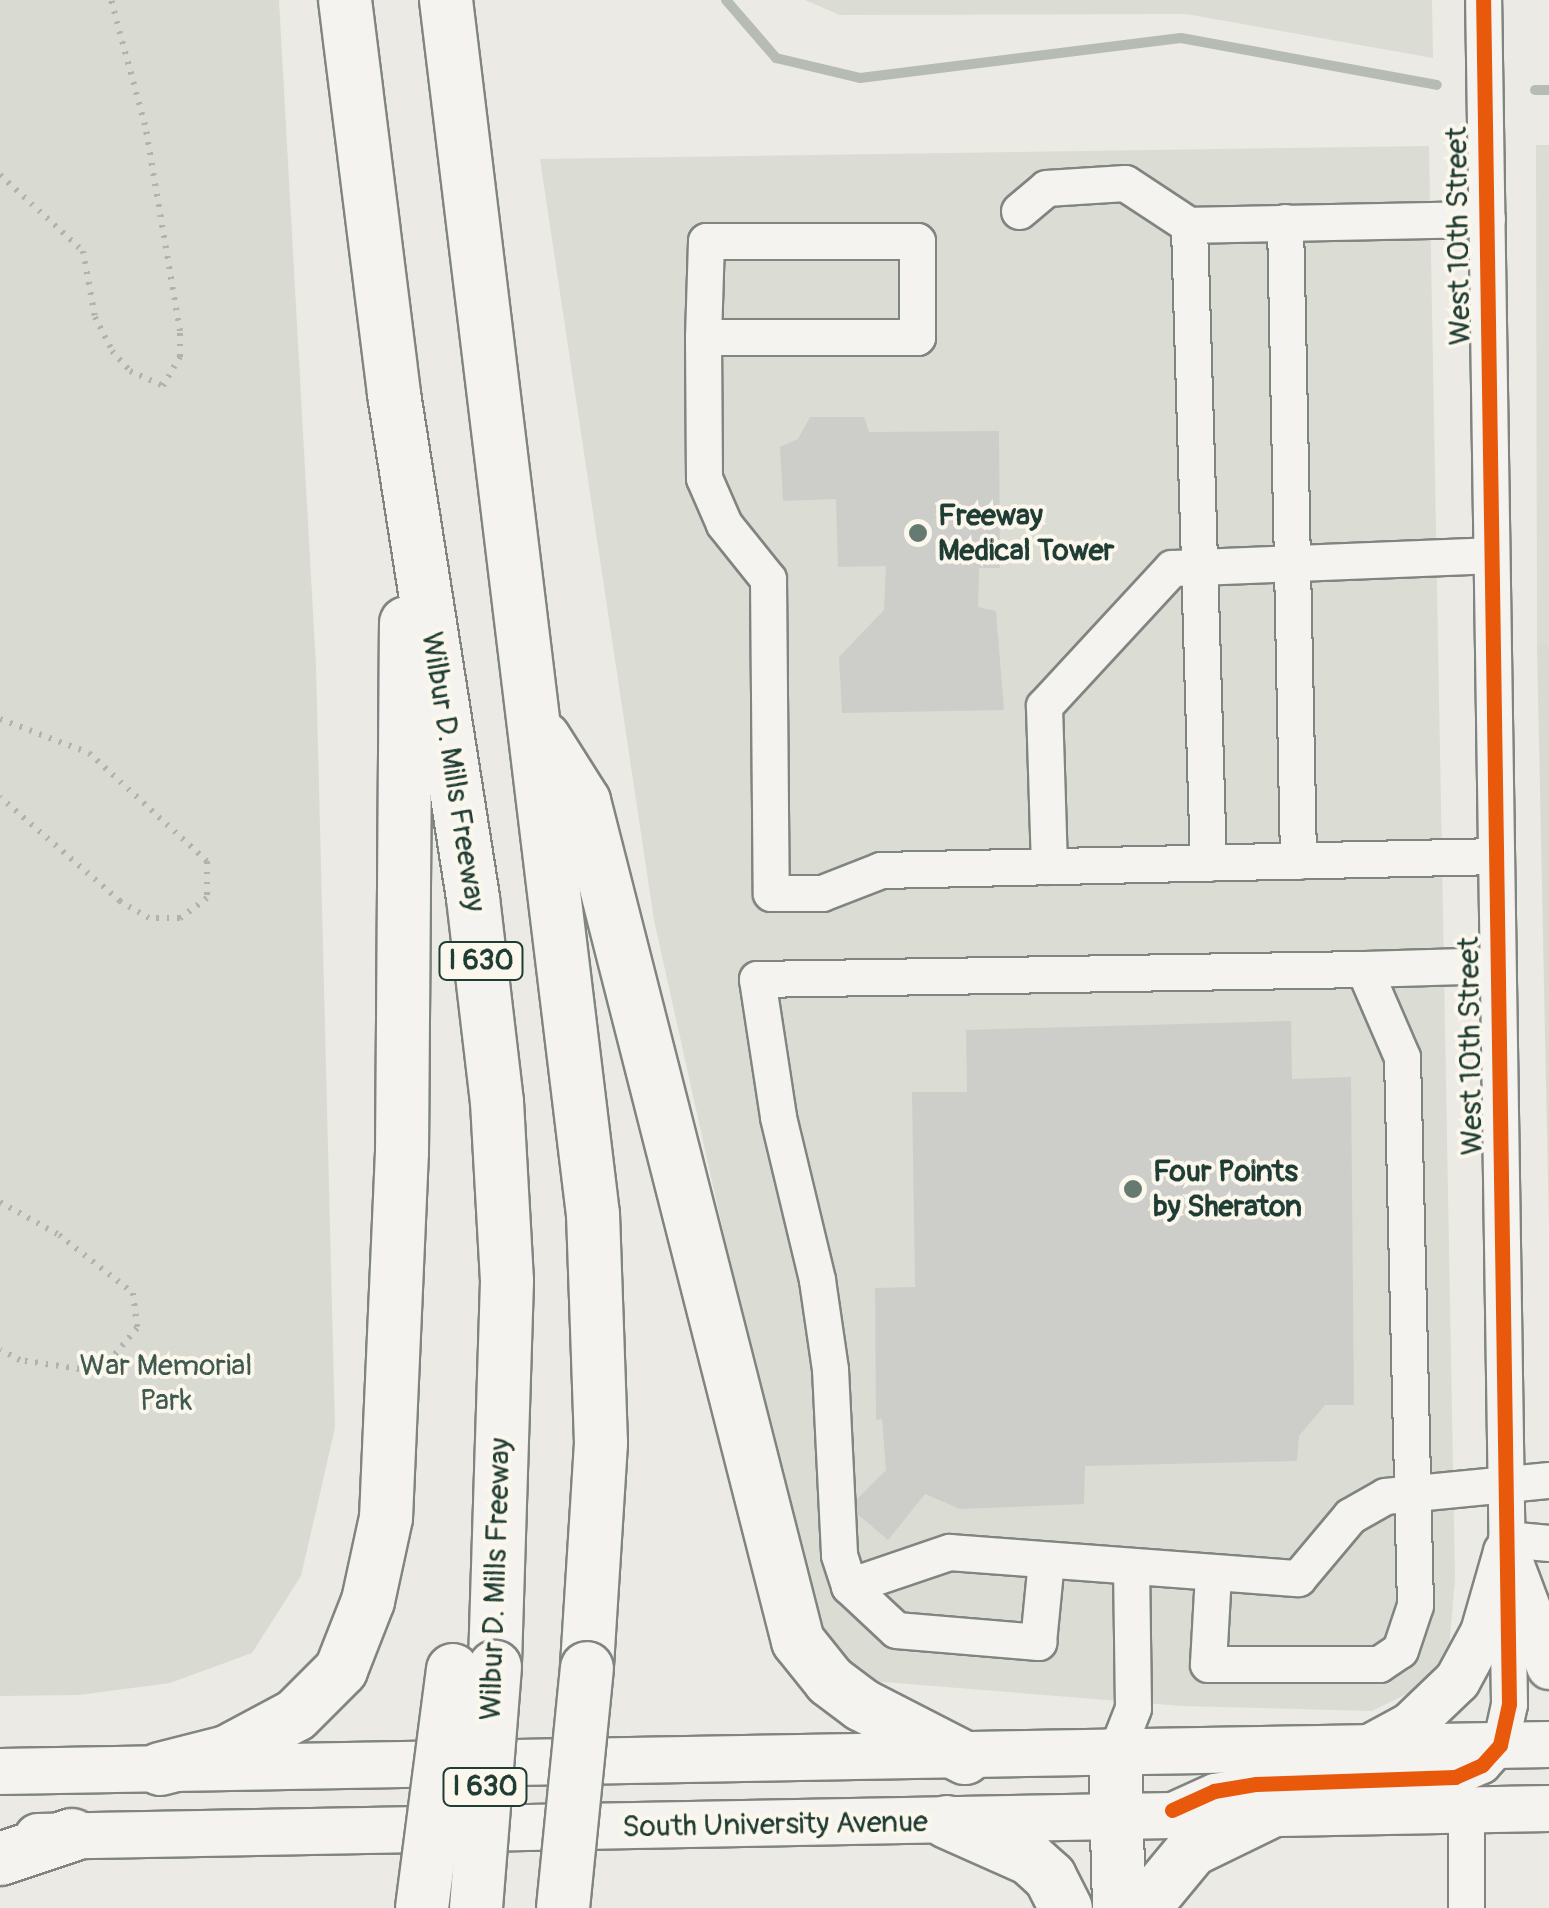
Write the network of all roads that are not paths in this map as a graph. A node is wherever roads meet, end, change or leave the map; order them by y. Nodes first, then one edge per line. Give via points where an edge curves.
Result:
1 (345, 0) edge
2 (446, 0) edge
3 (1484, 0) edge
4 (1020, 211) dead end
5 (1487, 219) junction
6 (1285, 222) junction
7 (1189, 224) junction
8 (703, 337) junction
9 (408, 491) junction
10 (1490, 556) junction
11 (1294, 564) junction
12 (1204, 567) junction
13 (536, 726) junction
14 (1496, 856) junction
15 (1298, 861) junction
16 (1208, 863) junction
17 (1049, 866) junction
18 (1498, 965) junction
19 (1364, 969) junction
20 (1549, 1480) edge
21 (1504, 1482) junction
22 (1410, 1492) junction
23 (1520, 1545) edge
24 (1046, 1560) junction
25 (1131, 1570) junction
26 (1214, 1574) junction
27 (849, 1586) junction
28 (1549, 1666) edge
29 (474, 1669) junction
30 (582, 1731) junction
31 (1549, 1744) edge
32 (1500, 1745) junction
33 (1363, 1750) junction
34 (1115, 1754) junction
35 (964, 1758) junction
36 (160, 1768) junction
37 (0, 1771) edge
38 (1466, 1808) junction
39 (1549, 1808) edge
40 (1172, 1810) junction
41 (1272, 1810) junction
42 (1117, 1811) junction
43 (947, 1822) junction
44 (72, 1835) junction
45 (0, 1836) edge
46 (0, 1860) edge
47 (422, 1908) edge
48 (476, 1908) edge
49 (563, 1908) edge
50 (596, 1908) edge
51 (1066, 1908) edge
52 (1119, 1908) edge
53 (1144, 1908) edge
54 (1466, 1908) edge

1 - 9 highway, Wilbur D. Mills Freeway / I 630
2 - 13 highway, I 630
3 - 5 street, West 10th Street
4 - 7 street via 1046,188 1126,183
5 - 6 street
5 - 10 street, West 10th Street
6 - 7 street
6 - 11 street
7 - 12 street
8 - 8 street via 706,241 917,241 917,337
8 - 17 street via 704,478 724,524 768,578 771,892 822,893 881,870
9 - 29 highway, Wilbur D. Mills Freeway / I 630 via 473,898 497,1102 506,1281 502,1436
9 - 36 highway via 406,966 386,1518 352,1652 328,1686 261,1738
10 - 11 street
10 - 14 street, West 10th Street
11 - 12 street
11 - 15 street
12 - 16 street
12 - 17 street via 1172,568 1044,706
13 - 30 highway, I 630, bridge via 594,1214 600,1321 601,1443
13 - 35 highway via 584,801 798,1641 830,1681 862,1704
14 - 15 street
14 - 18 street, West 10th Street
15 - 16 street
16 - 17 street
18 - 19 street
18 - 21 street, West 10th Street
19 - 22 street via 1402,1057
19 - 27 street via 756,979 778,1117 818,1280 830,1369 838,1555
20 - 21 street
21 - 22 street
21 - 23 street, West 10th Street
22 - 26 street via 1386,1496 1350,1516 1298,1578
22 - 26 street via 1415,1605 1400,1650 1378,1664 1208,1664
23 - 28 main road
23 - 32 street, West 10th Street via 1510,1704
23 - 33 main road via 1458,1680 1410,1725
24 - 25 street
24 - 27 street via 949,1552
24 - 27 street via 1038,1642 896,1630
25 - 26 street
25 - 34 street via 1133,1708
29 - 47 highway, bridge
29 - 48 highway, Wilbur D. Mills Freeway / I 630, bridge
30 - 49 highway, I 630, bridge
30 - 50 highway, bridge
31 - 32 main road
32 - 33 main road
32 - 40 street via 1482,1766 1438,1780 1256,1784 1214,1791
33 - 34 main road
34 - 35 main road
34 - 42 highway
35 - 36 main road
36 - 37 main road
38 - 39 main road, South University Avenue
38 - 41 main road, South University Avenue
38 - 54 street
40 - 41 main road, South University Avenue
40 - 42 main road, South University Avenue
41 - 53 highway via 1192,1850
42 - 43 main road, South University Avenue
42 - 52 highway
43 - 44 main road, South University Avenue
43 - 51 highway via 1030,1859 1050,1877
44 - 45 main road, South University Avenue
44 - 46 highway

